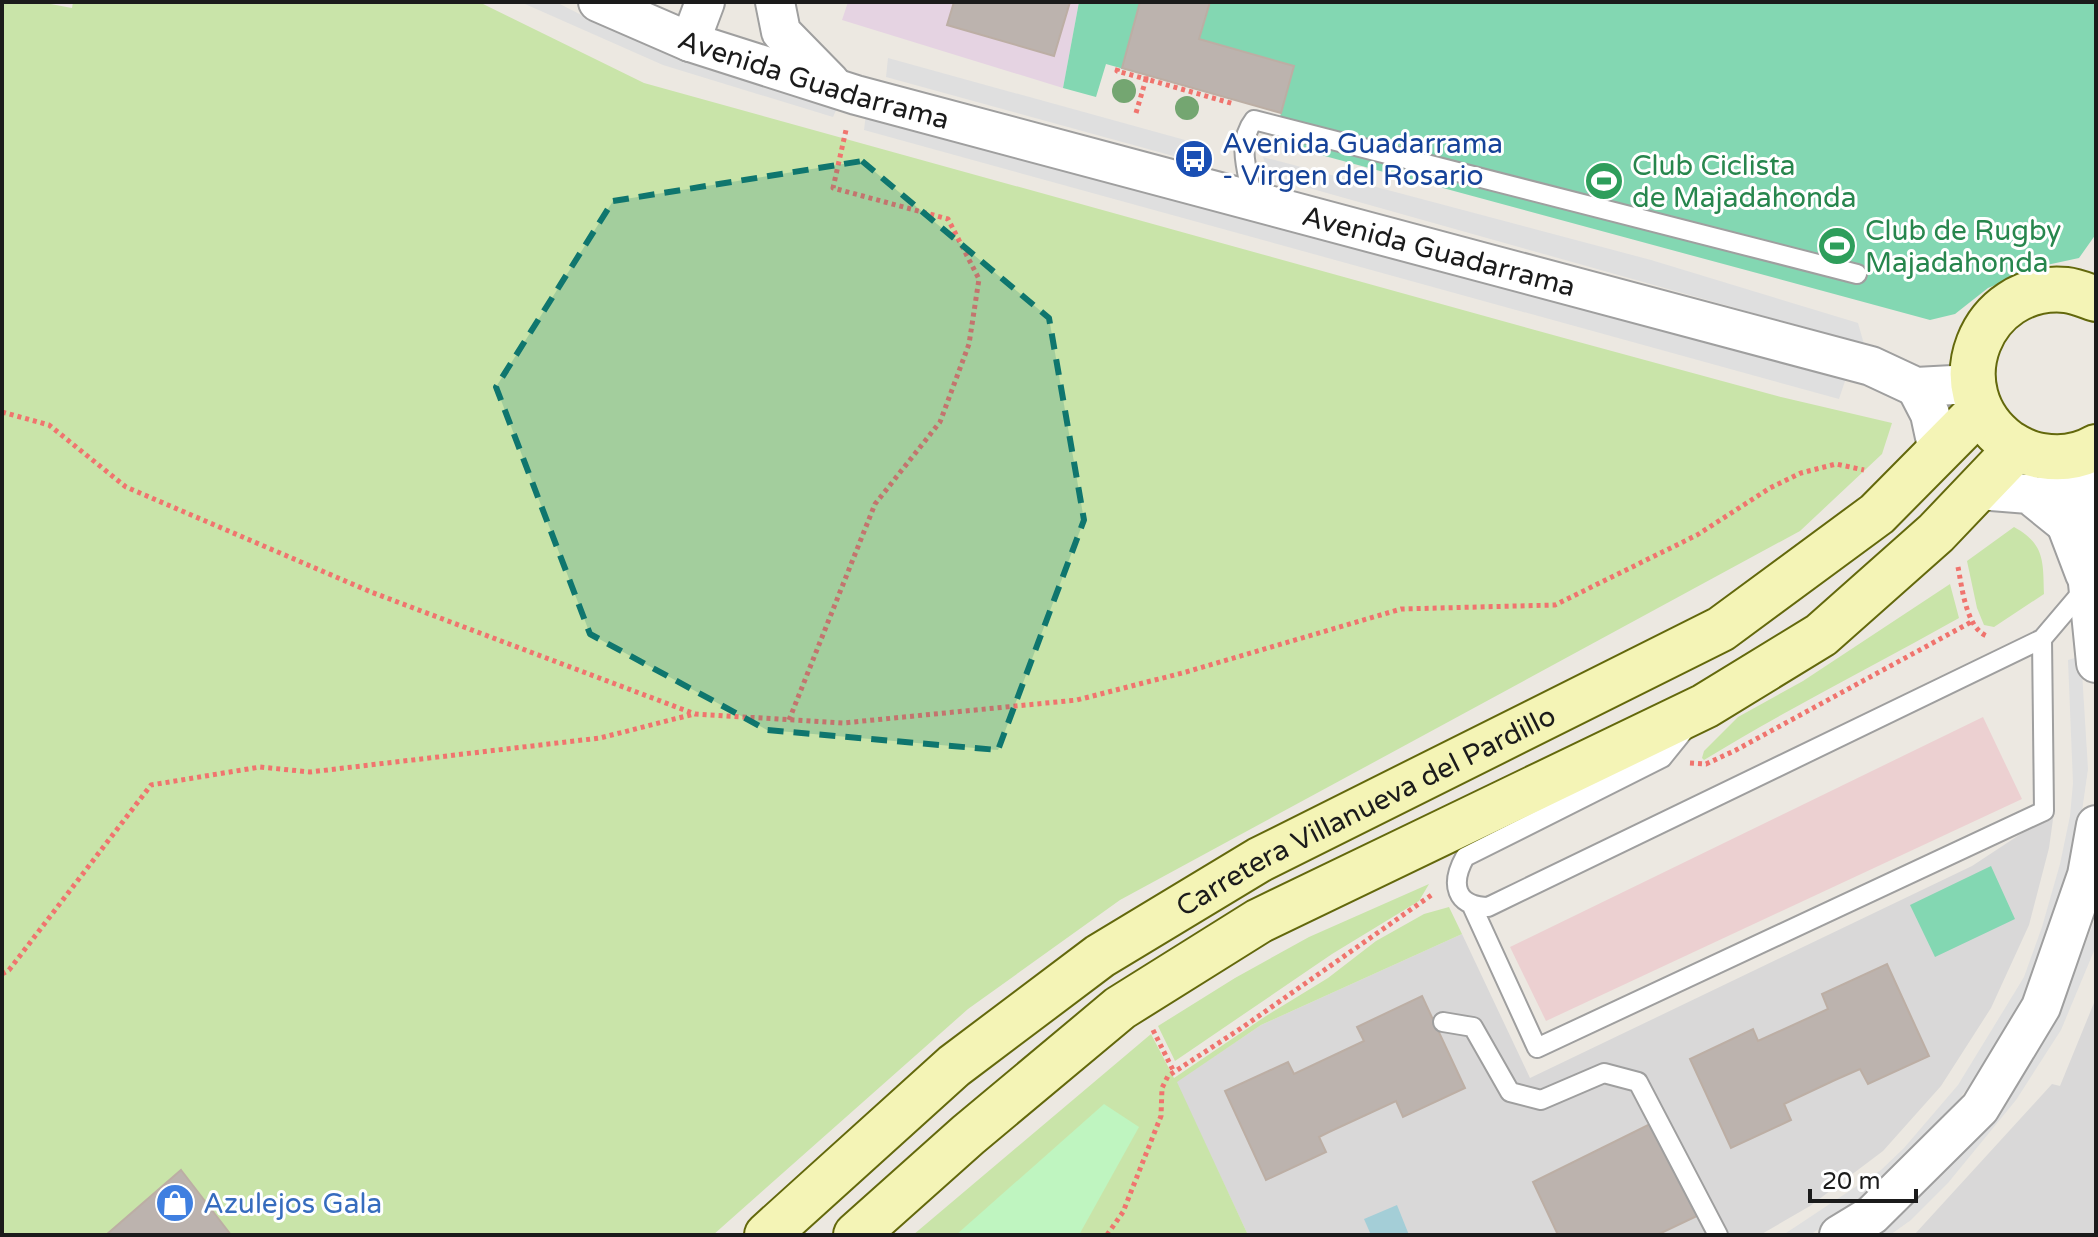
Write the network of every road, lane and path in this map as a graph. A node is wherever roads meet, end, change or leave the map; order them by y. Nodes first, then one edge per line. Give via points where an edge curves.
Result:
1 (598, 2) edge
2 (705, 2) edge
3 (775, 2) edge
4 (690, 42) junction
5 (1118, 68) dead end
6 (1146, 77) junction
7 (835, 87) junction
8 (1136, 113) dead end
9 (1233, 116) dead end
10 (846, 130) dead end
11 (1253, 200) junction
12 (1857, 274) dead end
13 (2096, 299) edge
14 (1871, 366) junction
15 (1976, 381) junction
16 (1916, 387) junction
17 (2, 412) edge
18 (1938, 451) junction
19 (2064, 451) edge
20 (1877, 473) dead end
21 (1979, 490) junction
22 (2085, 524) edge
23 (1955, 555) dead end
24 (2088, 583) junction
25 (1973, 621) junction
26 (1997, 636) dead end
27 (2042, 639) junction
28 (2096, 663) edge
29 (1705, 706) junction
30 (695, 714) junction
31 (789, 720) junction
32 (1688, 763) dead end
33 (2096, 825) edge
34 (1434, 884) dead end
35 (1472, 906) junction
36 (2, 974) edge
37 (1443, 1022) dead end
38 (1151, 1026) dead end
39 (1174, 1072) junction
40 (767, 1235) edge
41 (856, 1235) edge
42 (1107, 1235) edge
43 (1718, 1235) edge
44 (1839, 1235) edge

1 - 4 street, Avenida Guadarrama
2 - 4 street
3 - 7 street via 781,32
4 - 7 street, Avenida Guadarrama
5 - 6 path
6 - 8 path
6 - 9 path via 1236,105
7 - 11 street, Avenida Guadarrama
10 - 31 path via 833,188 948,219 979,279 969,344 940,422 875,504
11 - 12 lane via 1243,142 1254,120
11 - 14 street, Avenida Guadarrama
13 - 15 street, Carretera Villanueva del Pardillo via 2068,290 2038,290 2011,302 1989,322
14 - 15 street, Avenida Guadarrama via 1934,362
14 - 16 street, Avenida Guadarrama
15 - 16 street, Avenida Guadarrama
15 - 18 street, Carretera Villanueva del Pardillo
15 - 19 street via 1996,432
16 - 18 street via 1930,414
17 - 30 path via 49,425 126,487 371,592
18 - 40 street, Carretera Villanueva del Pardillo via 1877,514 1721,629 1259,860 1100,956 954,1066
19 - 21 street, Carretera Villanueva del Pardillo
19 - 22 street
20 - 31 path via 1836,464 1801,473 1697,535 1555,605 1401,609 1077,700 843,723
21 - 22 street via 2029,494
21 - 29 street, Carretera Villanueva del Pardillo via 1821,635
22 - 24 street
23 - 25 path
24 - 27 lane
24 - 28 street
25 - 26 path via 1983,636
25 - 32 path via 1736,750 1706,764
27 - 35 lane via 1488,907
27 - 35 lane via 2044,811 1537,1048
29 - 35 lane via 1662,758 1465,857 1456,883
29 - 41 street, Carretera Villanueva del Pardillo via 1246,929 1120,1008
30 - 31 path
30 - 36 path via 600,738 310,772 260,767 151,785
33 - 44 street via 2087,875 2041,1007 1980,1108 1872,1215
34 - 39 path via 1433,896
37 - 43 lane via 1473,1027 1510,1092 1541,1100 1604,1073 1638,1082
38 - 39 path
39 - 42 path via 1162,1088 1161,1116 1123,1212

